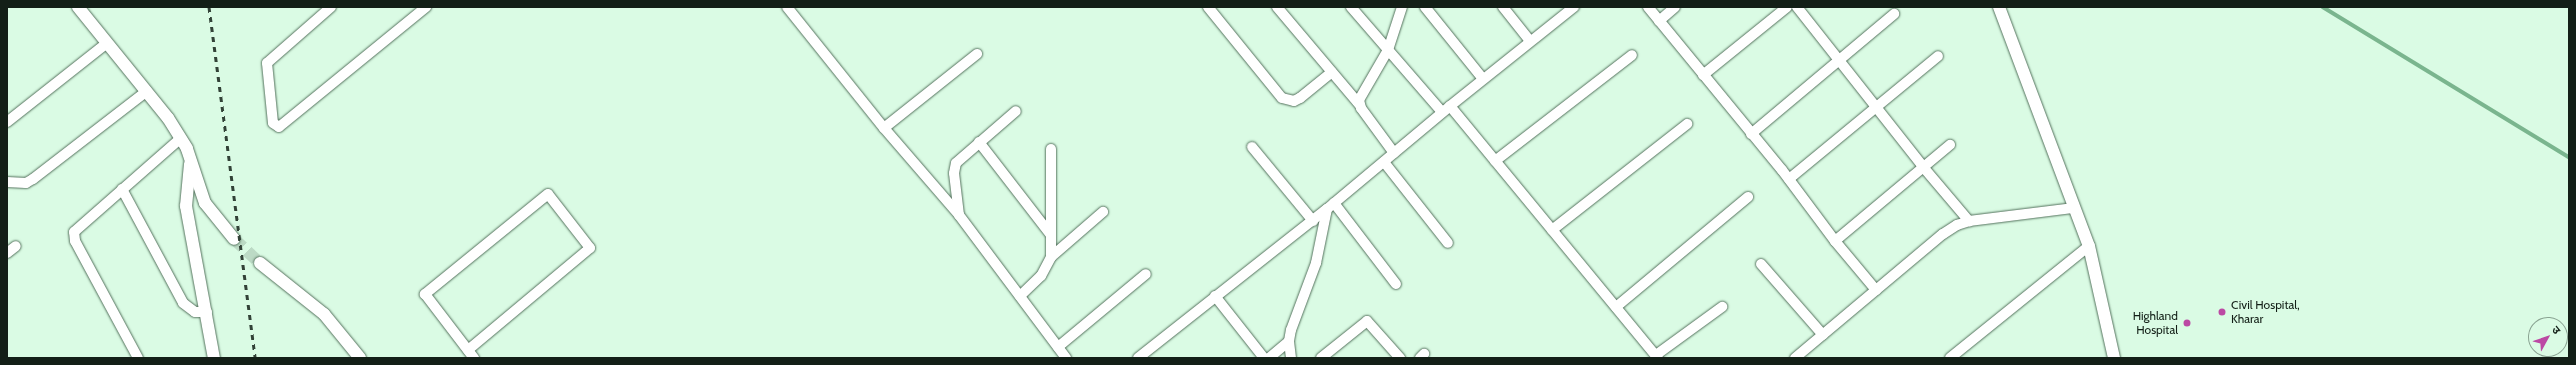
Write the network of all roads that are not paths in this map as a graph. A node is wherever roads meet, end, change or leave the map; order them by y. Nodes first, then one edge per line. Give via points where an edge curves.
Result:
1 (78, 7) edge
2 (331, 7) edge
3 (426, 7) edge
4 (787, 7) edge
5 (1208, 7) edge
6 (1277, 7) edge
7 (1351, 7) edge
8 (1402, 7) edge
9 (1425, 7) edge
10 (1503, 7) edge
11 (1574, 7) edge
12 (1648, 7) edge
13 (1675, 7) edge
14 (1788, 7) edge
15 (1797, 7) edge
16 (1999, 7) edge
17 (1894, 14) dead end
18 (1659, 20) junction
19 (1530, 41) junction
20 (108, 43) junction
21 (1388, 50) junction
22 (977, 54) dead end
23 (1632, 55) dead end
24 (1938, 56) dead end
25 (1841, 60) junction
26 (1332, 72) junction
27 (1703, 75) junction
28 (1483, 78) junction
29 (146, 91) junction
30 (1359, 104) junction
31 (1450, 106) junction
32 (1876, 107) junction
33 (1016, 111) dead end
34 (1442, 112) junction
35 (7, 122) edge
36 (1687, 124) dead end
37 (884, 128) junction
38 (1751, 134) junction
39 (181, 138) junction
40 (979, 142) junction
41 (1950, 145) dead end
42 (1252, 147) dead end
43 (1051, 149) dead end
44 (1394, 153) junction
45 (190, 160) junction
46 (1495, 161) junction
47 (1384, 162) junction
48 (1924, 168) junction
49 (1789, 179) junction
50 (7, 182) edge
51 (122, 190) junction
52 (1748, 197) dead end
53 (1331, 206) junction
54 (2074, 208) junction
55 (1103, 212) dead end
56 (959, 215) junction
57 (1313, 221) junction
58 (1969, 221) junction
59 (1552, 230) junction
60 (1050, 234) junction
61 (234, 239) tunnel mouth
62 (1835, 241) junction
63 (1448, 243) dead end
64 (16, 246) dead end
65 (2089, 246) junction
66 (7, 253) edge
67 (1051, 257) junction
68 (260, 263) tunnel mouth
69 (1761, 264) dead end
70 (1146, 274) dead end
71 (1396, 284) dead end
72 (1876, 290) junction
73 (1020, 296) junction
74 (1215, 296) junction
75 (1616, 307) junction
76 (1722, 307) dead end
77 (207, 312) junction
78 (1823, 335) junction
79 (1289, 341) junction
80 (1058, 347) junction
81 (471, 354) edge
82 (2110, 356) edge
83 (1657, 357) edge
84 (138, 358) edge
85 (214, 358) edge
86 (360, 358) edge
87 (1066, 358) edge
88 (1138, 358) edge
89 (1264, 358) edge
90 (1268, 358) edge
91 (1291, 358) edge
92 (1321, 358) edge
93 (1400, 358) edge
94 (1795, 358) edge
95 (1950, 358) edge

1 - 20 street
2 - 3 street via 267,63 273,123 279,127
4 - 37 street
5 - 26 street via 1282,98 1294,102
6 - 26 street
7 - 21 street
8 - 21 street
9 - 28 street
10 - 19 street
11 - 19 street
12 - 18 street
13 - 18 street
14 - 27 street
15 - 25 street
16 - 54 street
17 - 25 street
18 - 27 street
19 - 28 street
20 - 29 street
20 - 35 street
21 - 30 street via 1360,96
21 - 34 street
22 - 37 street
23 - 46 street
24 - 32 street
25 - 32 street
25 - 38 street
26 - 30 street
27 - 38 street
28 - 31 street
29 - 39 street
29 - 50 street via 33,179 26,183
30 - 44 street
31 - 34 street
31 - 46 street
32 - 48 street
32 - 49 street
33 - 40 street
34 - 44 street
36 - 59 street
37 - 56 street
38 - 49 street
39 - 45 street
39 - 51 street
40 - 56 street via 956,163 954,173
40 - 60 street
41 - 48 street
42 - 57 street
43 - 60 street
44 - 47 street
45 - 61 street via 205,203
45 - 77 street via 186,206
46 - 59 street
47 - 53 street
47 - 63 street
48 - 58 street
48 - 62 street
49 - 62 street
51 - 77 street via 183,303 195,312
51 - 84 street via 76,228 74,237
52 - 75 street
53 - 57 street
53 - 71 street
53 - 79 street via 1316,263
54 - 58 street
54 - 65 street
55 - 67 street
56 - 73 street
57 - 74 street
58 - 72 street via 1943,234
59 - 75 street
60 - 67 street
62 - 72 street
64 - 66 street
65 - 82 street
65 - 95 street
67 - 73 street via 1041,276
68 - 86 street via 324,314
69 - 78 street
70 - 80 street
72 - 78 street
73 - 80 street
74 - 88 street
74 - 89 street
75 - 83 street
76 - 83 street
77 - 85 street
78 - 94 street
79 - 90 street
79 - 91 street
80 - 87 street
81 - 81 street via 425,294 548,194 590,248
92 - 93 street via 1367,321

